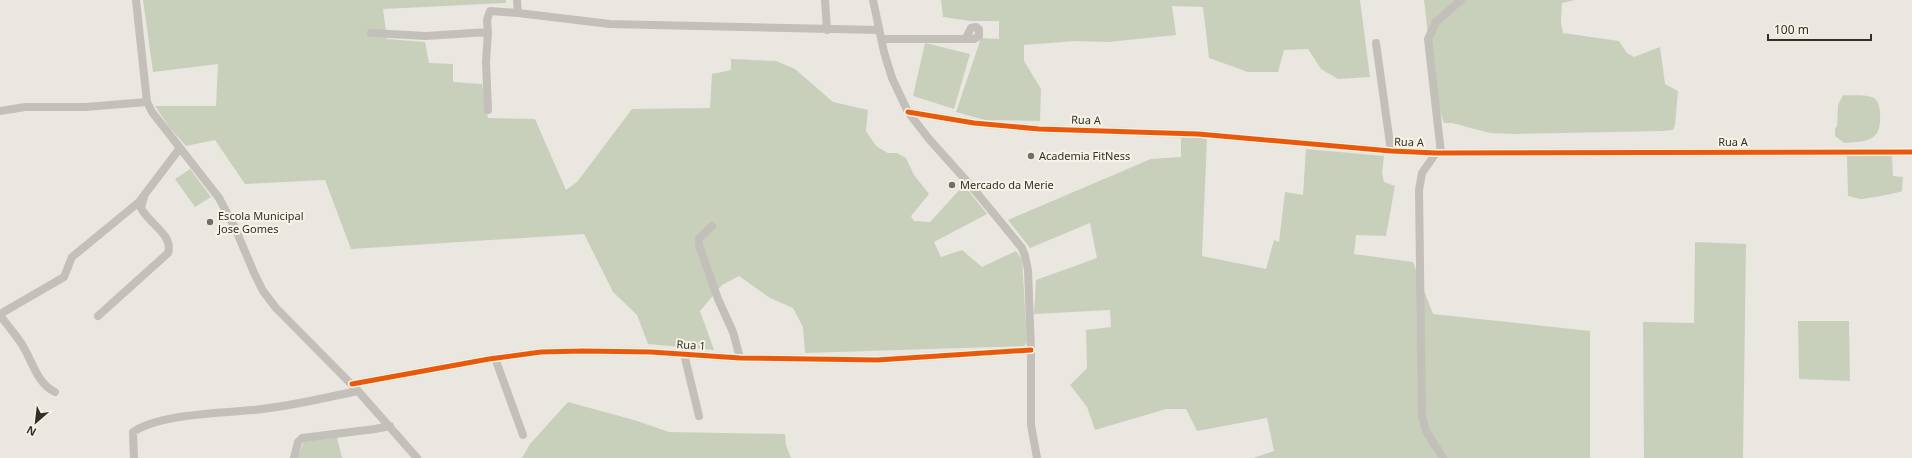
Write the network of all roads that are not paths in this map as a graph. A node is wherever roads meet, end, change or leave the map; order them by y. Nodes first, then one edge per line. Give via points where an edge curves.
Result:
1 (136, 0) edge
2 (517, 0) edge
3 (825, 0) edge
4 (873, 0) edge
5 (1461, 0) edge
6 (518, 13) junction
7 (827, 30) junction
8 (879, 30) junction
9 (488, 32) junction
10 (371, 33) dead end
11 (966, 38) dead end
12 (881, 39) junction
13 (1376, 43) dead end
14 (147, 102) junction
15 (488, 110) dead end
16 (0, 111) edge
17 (908, 112) junction
18 (180, 148) junction
19 (1391, 151) junction
20 (1912, 152) edge
21 (1438, 153) junction
22 (145, 195) junction
23 (712, 226) dead end
24 (0, 315) edge
25 (98, 316) dead end
26 (1031, 350) junction
27 (684, 354) junction
28 (495, 358) junction
29 (740, 358) junction
30 (355, 388) junction
31 (55, 392) dead end
32 (699, 416) dead end
33 (390, 426) junction
34 (522, 435) dead end
35 (134, 458) edge
36 (294, 458) edge
37 (417, 458) edge
38 (1037, 458) edge
39 (1443, 458) edge

1 - 14 street
2 - 6 street
3 - 7 street
4 - 8 street
5 - 21 street via 1436,22 1428,39
6 - 7 street via 610,24
6 - 9 street via 490,11 487,20
7 - 8 street
8 - 12 street
9 - 10 street via 426,36
9 - 15 street
11 - 12 street
12 - 17 street via 892,78
13 - 19 street
14 - 16 street via 85,107 25,107
14 - 18 street
17 - 19 street, Rua A via 974,123 1039,129 1198,134
17 - 26 street via 1022,248 1028,270
18 - 22 street
18 - 30 street via 218,198 235,228 263,291 276,308
19 - 21 street, Rua A
20 - 21 street, Rua A
21 - 39 street via 1422,173 1419,183 1421,386 1423,424
22 - 24 street via 72,257 64,277
22 - 25 street via 141,208 168,240 170,248 168,253
23 - 29 street via 699,239 700,245 718,299 733,332
24 - 31 street via 22,344 41,381
26 - 29 street, Rua 1 via 877,360
26 - 38 street via 1031,425
27 - 28 street, Rua 1 via 583,351 541,352
27 - 29 street, Rua 1
27 - 32 street
28 - 30 street, Rua 1
28 - 34 street
30 - 33 street
30 - 35 street, Rua 1 via 293,404 192,416 141,427 133,432
33 - 36 street via 302,438 298,442
33 - 37 street

